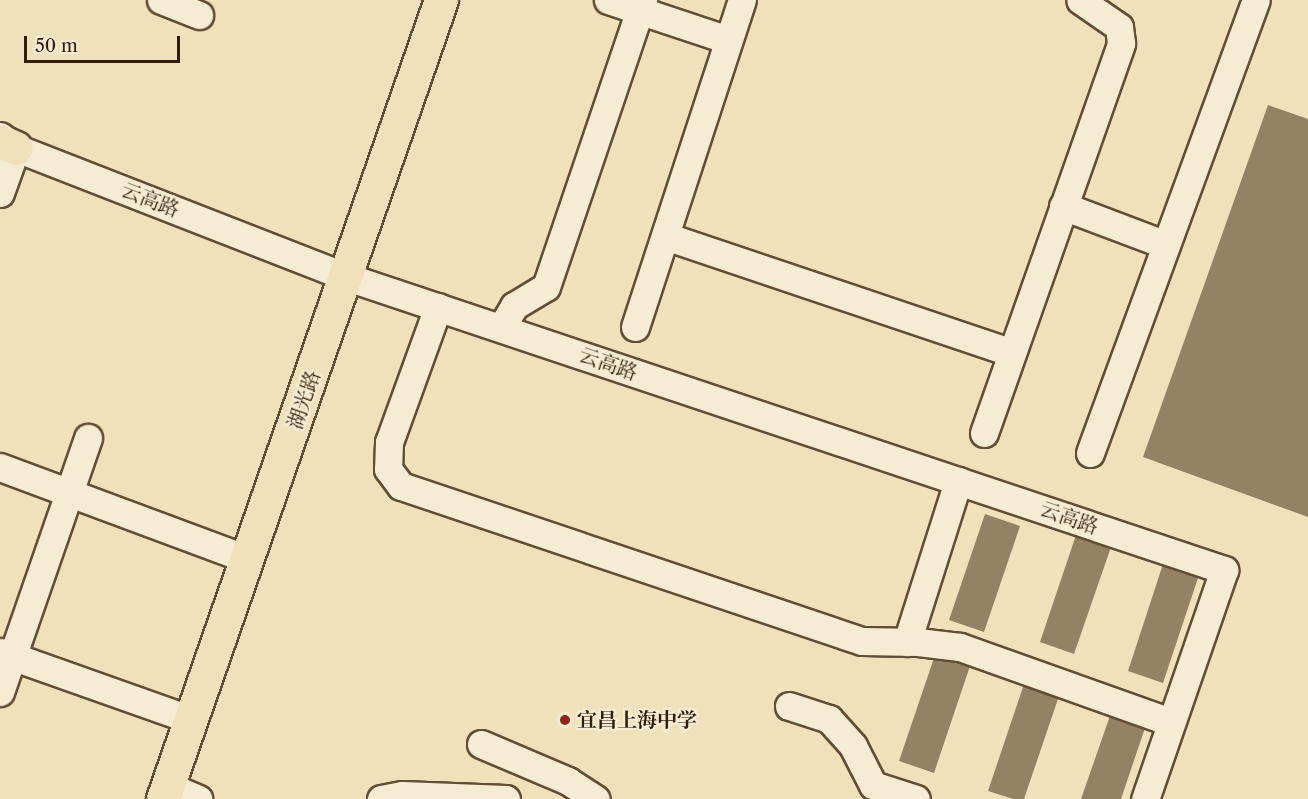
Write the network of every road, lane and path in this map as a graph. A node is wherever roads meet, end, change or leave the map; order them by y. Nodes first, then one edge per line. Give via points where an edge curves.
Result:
1 (161, 0) edge
2 (441, 0) edge
3 (608, 0) edge
4 (742, 0) edge
5 (1080, 0) edge
6 (1256, 0) edge
7 (641, 5) edge
8 (199, 15) dead end
9 (728, 40) junction
10 (4, 145) edge
11 (0, 193) edge
12 (1063, 206) junction
13 (665, 236) junction
14 (1166, 245) junction
15 (347, 277) junction
16 (438, 307) junction
17 (635, 327) dead end
18 (501, 328) junction
19 (1012, 353) junction
20 (984, 433) dead end
21 (88, 438) dead end
22 (1090, 453) dead end
23 (0, 467) edge
24 (958, 481) junction
25 (69, 493) junction
26 (248, 559) junction
27 (908, 642) junction
28 (6, 654) edge
29 (0, 692) edge
30 (789, 706) dead end
31 (192, 720) junction
32 (1171, 722) junction
33 (481, 744) dead end
34 (165, 793) edge
35 (198, 799) edge
36 (381, 799) edge
37 (506, 799) edge
38 (596, 799) edge
39 (916, 799) edge
40 (1145, 799) edge

1 - 8 street
2 - 15 main road, 湖光路
3 - 7 street
4 - 9 street
5 - 12 street via 1119,27 1120,43
6 - 14 street
7 - 9 street
7 - 18 street via 546,287 514,306
9 - 13 street
10 - 11 street
10 - 15 street, 云高路
12 - 14 street
12 - 19 street
13 - 17 street
13 - 19 street
14 - 22 street
15 - 16 street, 云高路
15 - 26 main road, 湖光路
16 - 18 street, 云高路
16 - 27 street via 389,442 388,469 401,486 862,640
18 - 24 street, 云高路
19 - 20 street
21 - 25 street
23 - 25 street
24 - 27 street
24 - 32 street, 云高路 via 1224,570
25 - 26 street
25 - 28 street
26 - 31 main road, 湖光路
27 - 32 street via 960,647
28 - 29 street
28 - 31 street
30 - 39 street via 829,719 853,746 873,785
31 - 34 main road, 湖光路
32 - 40 street
33 - 38 street via 568,781
34 - 35 street
36 - 37 street via 402,795

